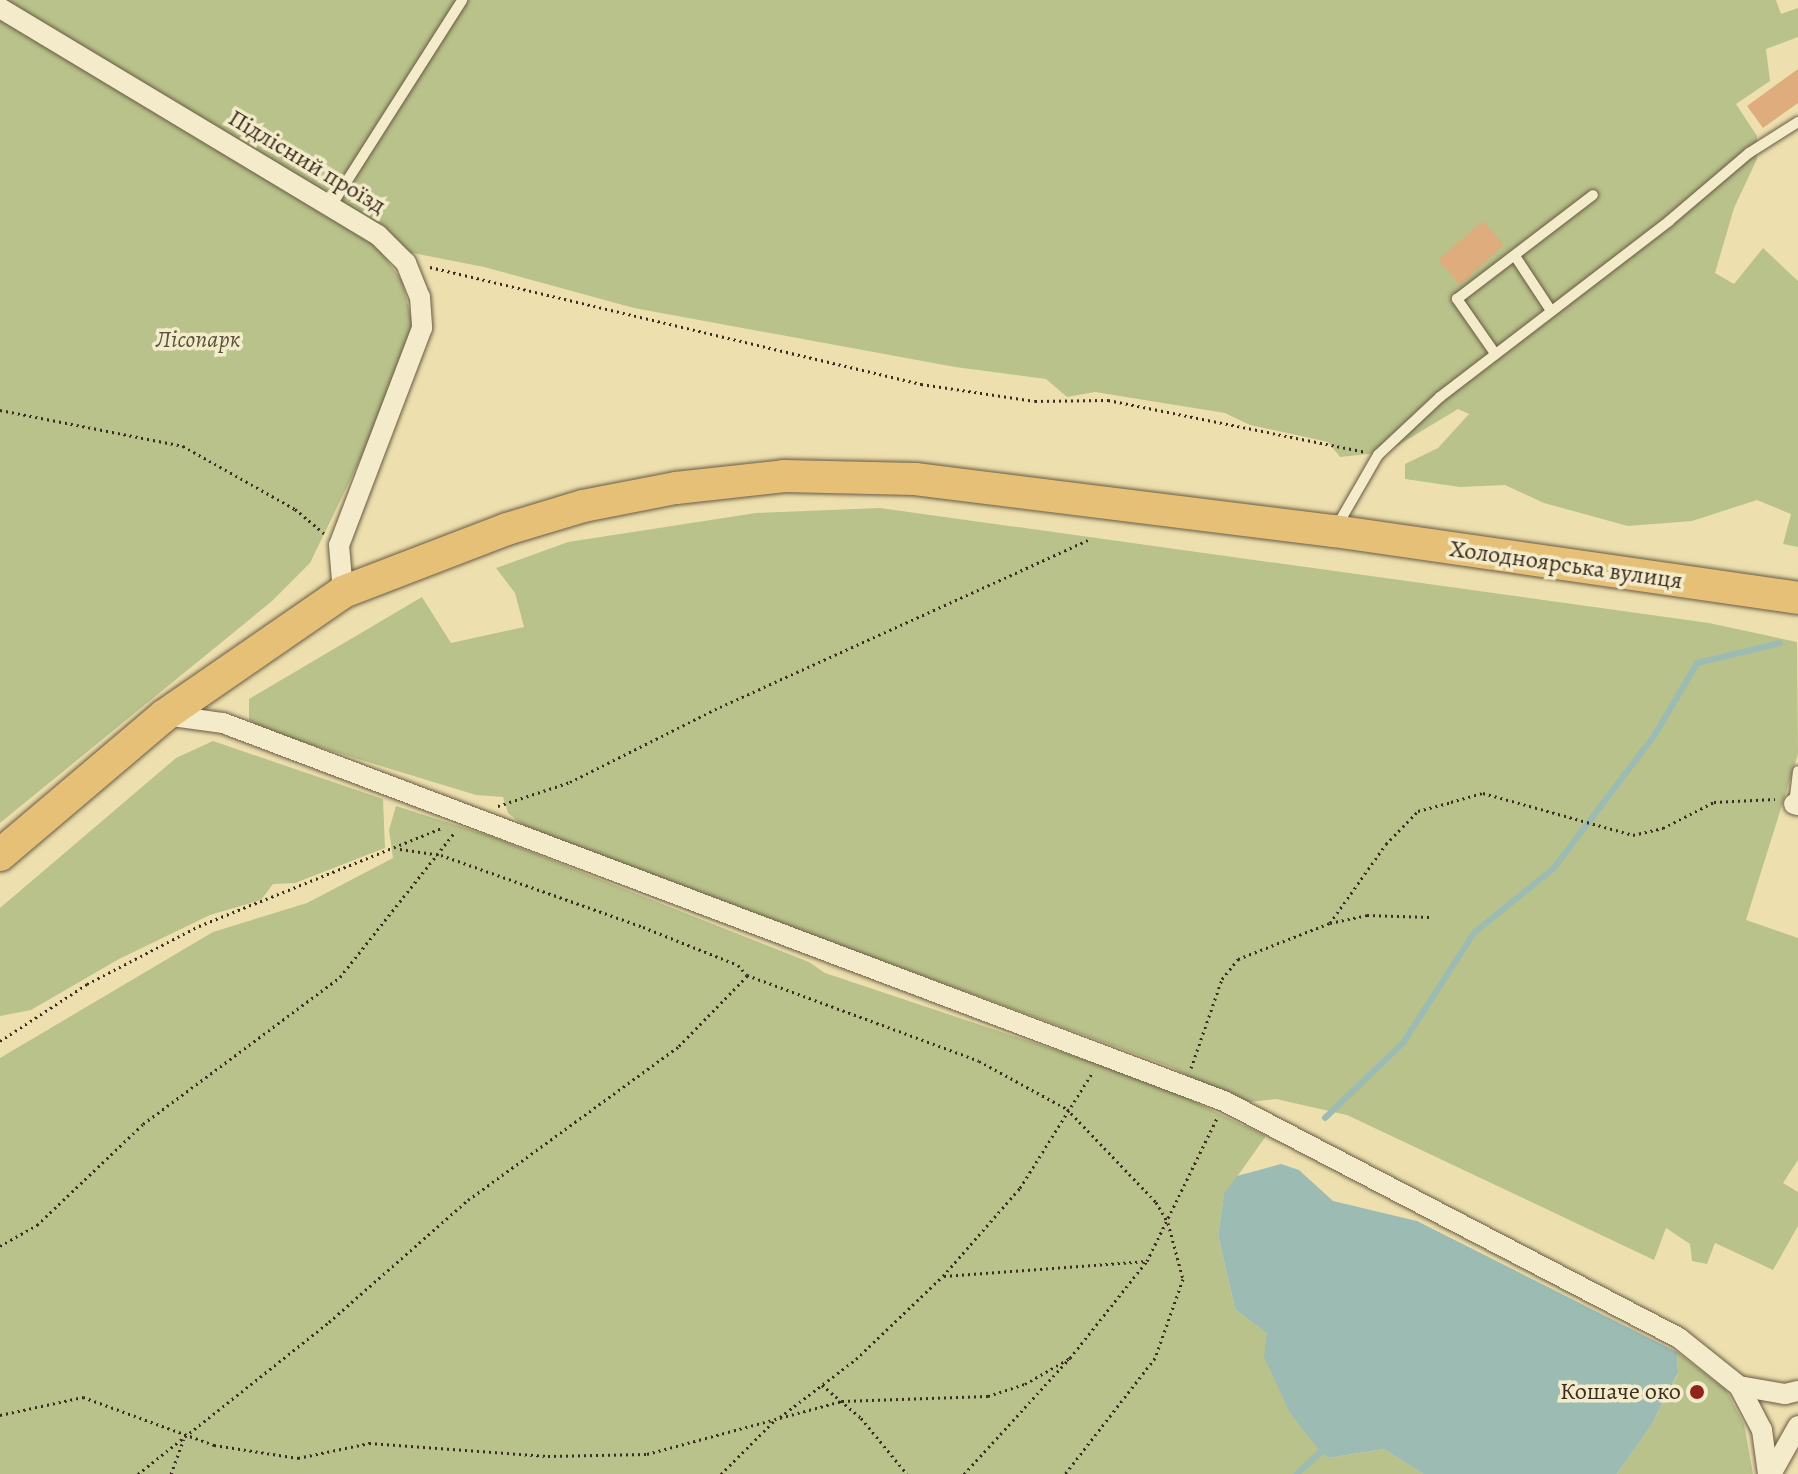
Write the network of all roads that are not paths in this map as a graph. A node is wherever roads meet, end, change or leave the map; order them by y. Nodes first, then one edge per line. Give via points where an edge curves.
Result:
1 (462, 0) edge
2 (0, 8) edge
3 (1798, 122) edge
4 (1593, 195) dead end
5 (331, 206) junction
6 (1515, 256) junction
7 (1550, 309) junction
8 (1494, 352) junction
9 (1334, 531) junction
10 (343, 592) junction
11 (1798, 598) edge
12 (165, 715) junction
13 (1798, 771) edge
14 (1796, 805) edge
15 (0, 855) edge
16 (1739, 1386) junction
17 (1798, 1391) edge
18 (1798, 1426) edge
19 (1769, 1474) edge

1 - 5 lane
2 - 5 street, Підлісний проїзд
3 - 7 lane via 1749,153 1669,221
4 - 6 lane
5 - 10 street, Підлісний проїзд via 378,235 406,263 420,297 422,328 339,545
6 - 7 lane
6 - 8 lane via 1457,299
7 - 8 lane
8 - 9 lane via 1378,455
9 - 10 main road, Холодноярська вулиця via 915,479 784,476 583,506 440,551
9 - 11 main road, Холодноярська вулиця
10 - 12 main road, Холодноярська вулиця
12 - 15 main road, Холодноярська вулиця
12 - 16 street via 223,723 1224,1101 1679,1338
13 - 14 lane
16 - 17 street via 1785,1394
16 - 19 street via 1762,1430
18 - 19 street

